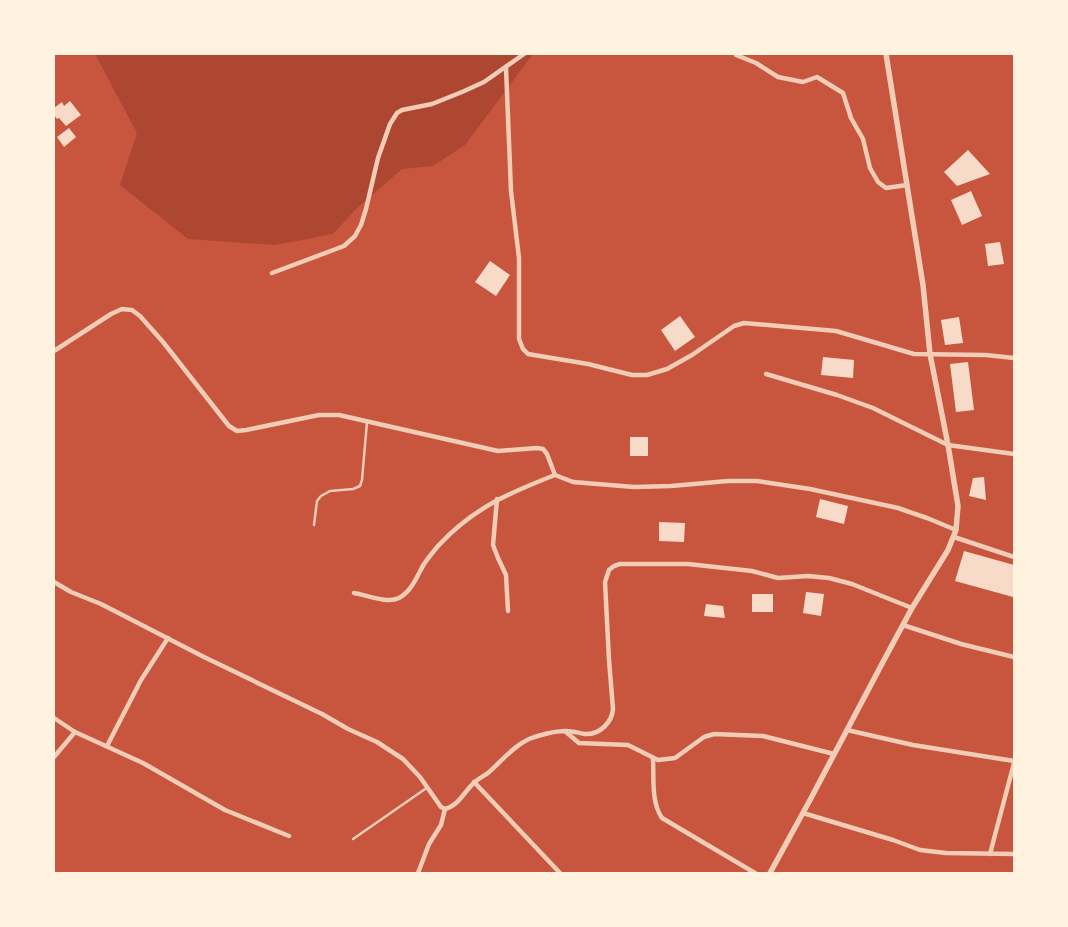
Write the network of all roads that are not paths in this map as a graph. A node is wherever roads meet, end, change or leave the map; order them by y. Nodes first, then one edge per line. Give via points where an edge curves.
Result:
1 (524, 54) edge
2 (886, 54) edge
3 (736, 55) dead end
4 (506, 68) junction
5 (907, 185) junction
6 (272, 273) dead end
7 (54, 351) edge
8 (930, 354) junction
9 (1014, 358) edge
10 (766, 374) dead end
11 (367, 421) junction
12 (948, 444) junction
13 (1014, 454) edge
14 (555, 475) junction
15 (497, 500) junction
16 (314, 524) dead end
17 (956, 530) junction
18 (954, 537) junction
19 (1014, 557) edge
20 (54, 582) edge
21 (354, 593) dead end
22 (912, 608) junction
23 (508, 611) dead end
24 (904, 625) junction
25 (168, 638) junction
26 (1014, 657) edge
27 (54, 718) edge
28 (847, 730) junction
29 (566, 731) junction
30 (75, 732) junction
31 (106, 746) junction
32 (834, 754) junction
33 (55, 755) edge
34 (653, 759) junction
35 (1014, 762) edge
36 (474, 782) junction
37 (428, 788) junction
38 (445, 809) junction
39 (803, 813) junction
40 (289, 836) dead end
41 (353, 839) dead end
42 (990, 854) junction
43 (1014, 854) edge
44 (418, 873) edge
45 (560, 873) edge
46 (755, 873) edge
47 (770, 873) edge

1 - 4 street
2 - 5 street
3 - 5 street via 778,77 803,82 817,76 840,90 878,182 886,188
4 - 6 street via 462,92 396,113 378,158 366,209 355,236 344,246
4 - 8 street via 511,191 518,258 519,339 528,354 632,375 647,375 692,356 734,326 744,323 836,330 903,352
5 - 8 street
7 - 11 street via 122,308 132,310 163,342 236,431 319,415
8 - 9 street
8 - 12 street
10 - 12 street via 872,408
11 - 14 street via 498,451 544,449
11 - 16 lane via 360,486 330,491 321,496 317,501
12 - 13 street
12 - 17 street via 958,506
14 - 15 street
14 - 17 street via 573,482 634,487 757,481 898,508
15 - 21 street via 464,520 439,546 408,591 399,598 390,601
15 - 23 street via 494,545 506,575
17 - 18 street
18 - 19 street
18 - 22 street
20 - 25 street
22 - 24 street
22 - 29 street via 829,578 778,578 752,570 688,564 620,564 610,570 605,582 613,716 596,732
24 - 26 street
24 - 28 street
25 - 31 street via 141,680
25 - 37 street via 377,742 403,759
27 - 30 street
28 - 32 street
28 - 35 street via 922,747
29 - 34 street via 579,743 628,745
29 - 36 street via 530,738
30 - 31 street
30 - 33 street
31 - 40 street via 143,763 225,810
32 - 34 street via 763,736 714,734 704,737 675,758 665,761
32 - 39 street
34 - 46 street via 656,802 662,818
35 - 42 street
36 - 38 street via 457,804
36 - 45 street
37 - 38 street
37 - 41 lane
38 - 44 street via 441,825 429,844
39 - 42 street via 920,850
39 - 47 street
42 - 43 street

